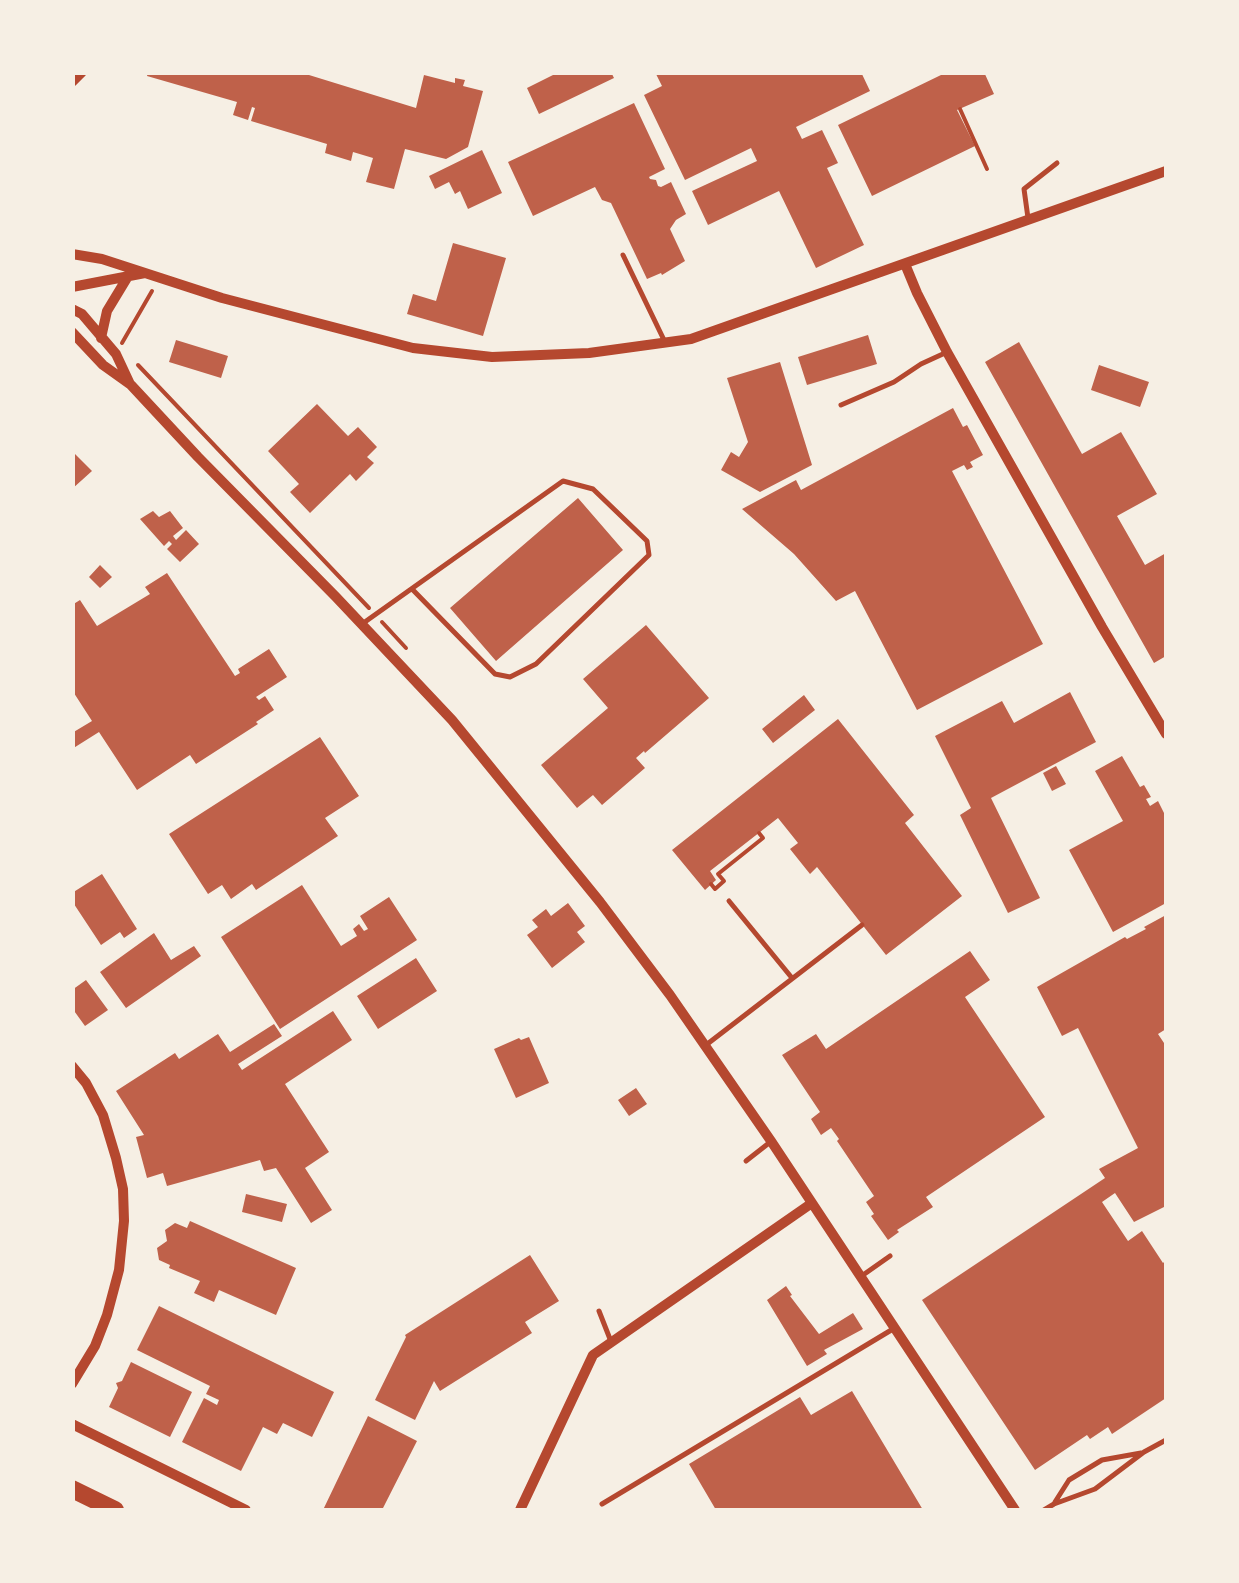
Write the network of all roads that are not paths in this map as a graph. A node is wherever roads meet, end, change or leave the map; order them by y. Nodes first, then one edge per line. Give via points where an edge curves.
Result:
1 (82, 72) edge
2 (72, 82) edge
3 (1057, 163) dead end
4 (1166, 171) edge
5 (1028, 220) junction
6 (623, 255) dead end
7 (76, 257) edge
8 (905, 264) junction
9 (146, 273) junction
10 (127, 278) junction
11 (72, 287) edge
12 (72, 310) edge
13 (72, 332) edge
14 (101, 338) junction
15 (666, 343) junction
16 (947, 352) junction
17 (130, 385) junction
18 (841, 405) dead end
19 (412, 589) junction
20 (362, 624) junction
21 (1166, 734) edge
22 (729, 901) dead end
23 (862, 925) dead end
24 (792, 978) junction
25 (705, 1046) junction
26 (72, 1066) edge
27 (771, 1141) junction
28 (746, 1161) dead end
29 (812, 1203) junction
30 (890, 1256) dead end
31 (860, 1277) junction
32 (599, 1311) dead end
33 (896, 1328) junction
34 (612, 1342) junction
35 (72, 1384) edge
36 (72, 1424) edge
37 (1166, 1440) edge
38 (1144, 1452) junction
39 (72, 1489) edge
40 (602, 1504) dead end
41 (1054, 1504) junction
42 (115, 1510) edge
43 (246, 1510) edge
44 (520, 1510) edge
45 (1016, 1510) edge
46 (1044, 1510) edge

1 - 2 street
3 - 5 lane via 1024,189
4 - 5 street
5 - 8 street
6 - 15 lane
7 - 9 street
8 - 15 street
8 - 16 street
9 - 10 street
9 - 15 street via 452,354 552,356
10 - 11 street
10 - 14 street via 107,311
12 - 14 street
13 - 17 street
14 - 17 street
16 - 18 lane
16 - 21 street
17 - 20 street
19 - 19 lane via 495,674 510,677 536,664 648,555 647,540 593,488 563,481
19 - 20 lane
20 - 25 street via 506,785
22 - 24 lane
23 - 24 lane
24 - 25 lane
25 - 27 street
26 - 35 street via 103,1115 123,1188 124,1221 107,1315
27 - 28 lane
27 - 29 street
29 - 31 street
29 - 34 street
30 - 31 lane
31 - 33 street
32 - 34 lane
33 - 40 lane
33 - 45 street
34 - 44 street via 594,1355
36 - 43 street
37 - 38 lane
38 - 41 lane via 1095,1490
38 - 41 lane via 1102,1460 1069,1480
39 - 42 highway
41 - 46 lane

